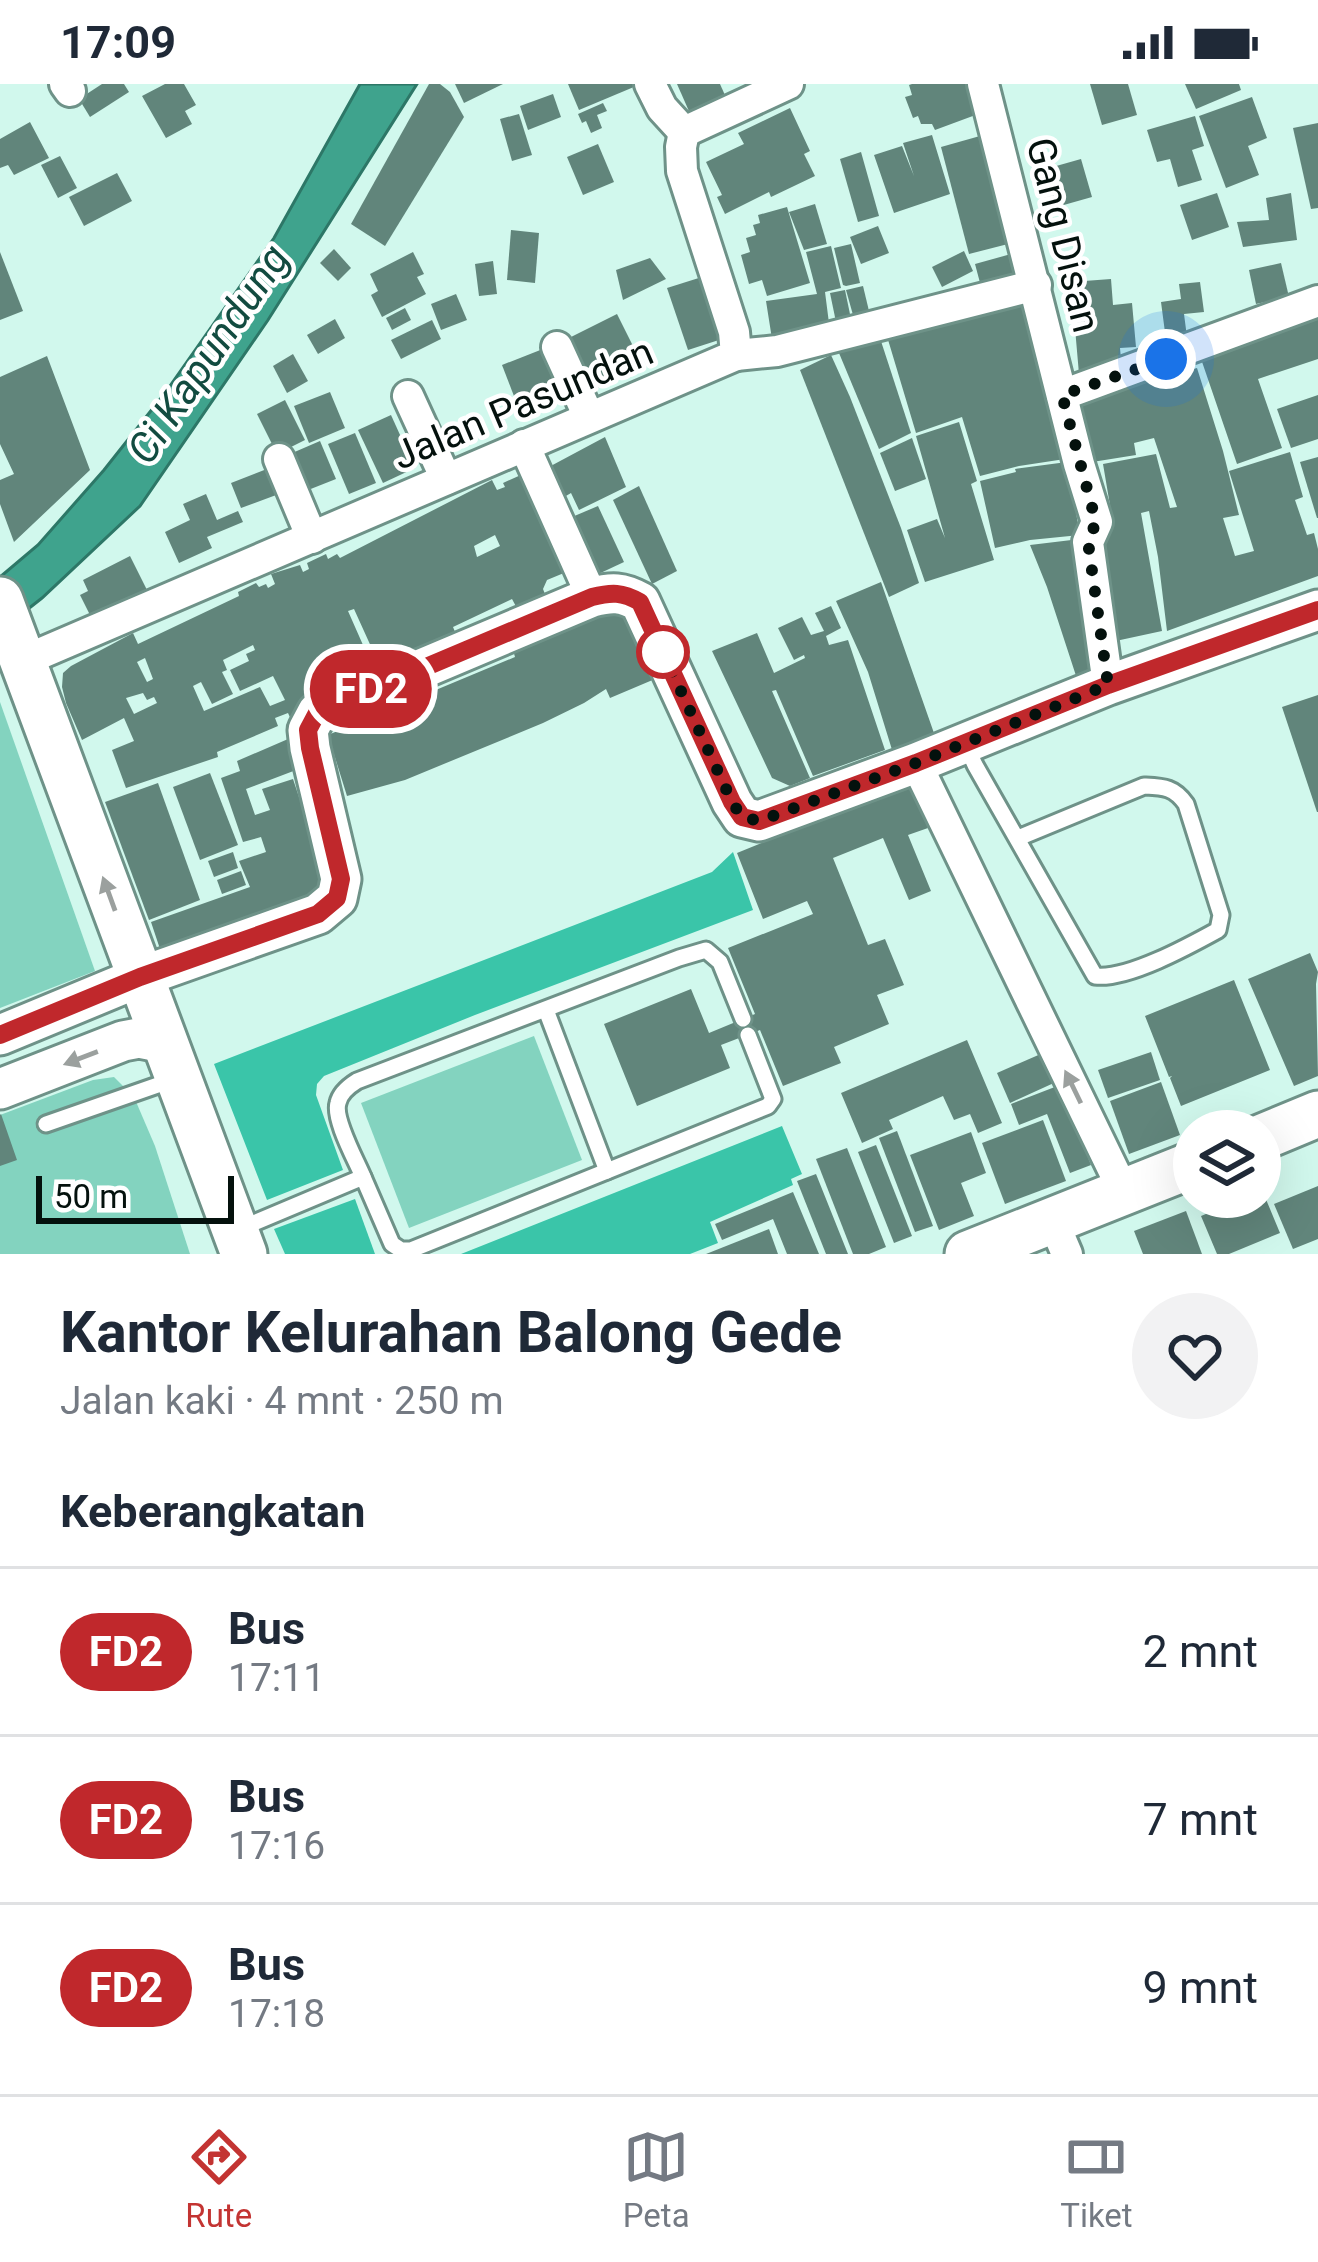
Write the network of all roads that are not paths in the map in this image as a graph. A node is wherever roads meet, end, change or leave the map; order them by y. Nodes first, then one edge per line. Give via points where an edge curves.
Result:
1 (650, 84) edge
2 (788, 84) edge
3 (983, 84) edge
4 (684, 132) junction
5 (1036, 285) junction
6 (1318, 302) edge
7 (557, 346) dead end
8 (736, 355) junction
9 (1062, 395) junction
10 (408, 396) dead end
11 (590, 417) junction
12 (524, 445) junction
13 (279, 459) dead end
14 (446, 479) junction
15 (311, 538) junction
16 (592, 597) junction
17 (1318, 610) edge
18 (12, 632) edge
19 (1108, 685) junction
20 (965, 742) junction
21 (916, 763) junction
22 (1018, 838) junction
23 (140, 977) junction
24 (546, 1010) junction
25 (0, 1035) edge
26 (171, 1060) junction
27 (0, 1089) edge
28 (1318, 1114) edge
29 (46, 1124) dead end
30 (1281, 1129) edge
31 (607, 1171) junction
32 (1173, 1172) edge
33 (363, 1177) junction
34 (1124, 1192) junction
35 (1060, 1237) edge
36 (240, 1242) edge
37 (968, 1254) edge

1 - 4 street
2 - 4 street
3 - 5 street, Gang Disan
4 - 8 street via 682,171
5 - 8 street, Jalan Pasundan
5 - 9 street, Gang Disan
6 - 9 street
7 - 11 street
8 - 11 street, Jalan Pasundan
9 - 19 street, Gang Disan via 1096,522 1088,542
10 - 14 street
11 - 12 street, Jalan Pasundan
12 - 14 street, Jalan Pasundan
12 - 16 street
13 - 15 street
14 - 15 street, Jalan Pasundan
15 - 18 street, Jalan Pasundan
16 - 21 street via 624,593 640,602 742,817 776,816
16 - 23 street via 317,713 308,730 341,879 337,898 318,914
17 - 19 street
23 -> 18 main road
19 - 20 street
20 - 21 street
20 - 22 lane
34 -> 21 street
22 - 22 lane via 1095,976 1126,973 1218,930 1221,915 1177,791 1144,786
23 - 25 street
23 - 26 main road
24 - 31 lane
24 - 31 lane via 706,950 720,962 771,1091 768,1106
24 - 33 lane via 346,1088 338,1116
26 -> 27 street via 139,1038
26 - 29 lane
26 - 36 main road
28 - 30 main road
31 - 33 lane via 411,1250 392,1244
32 - 34 main road
33 - 36 lane
34 - 35 main road
35 - 37 main road

